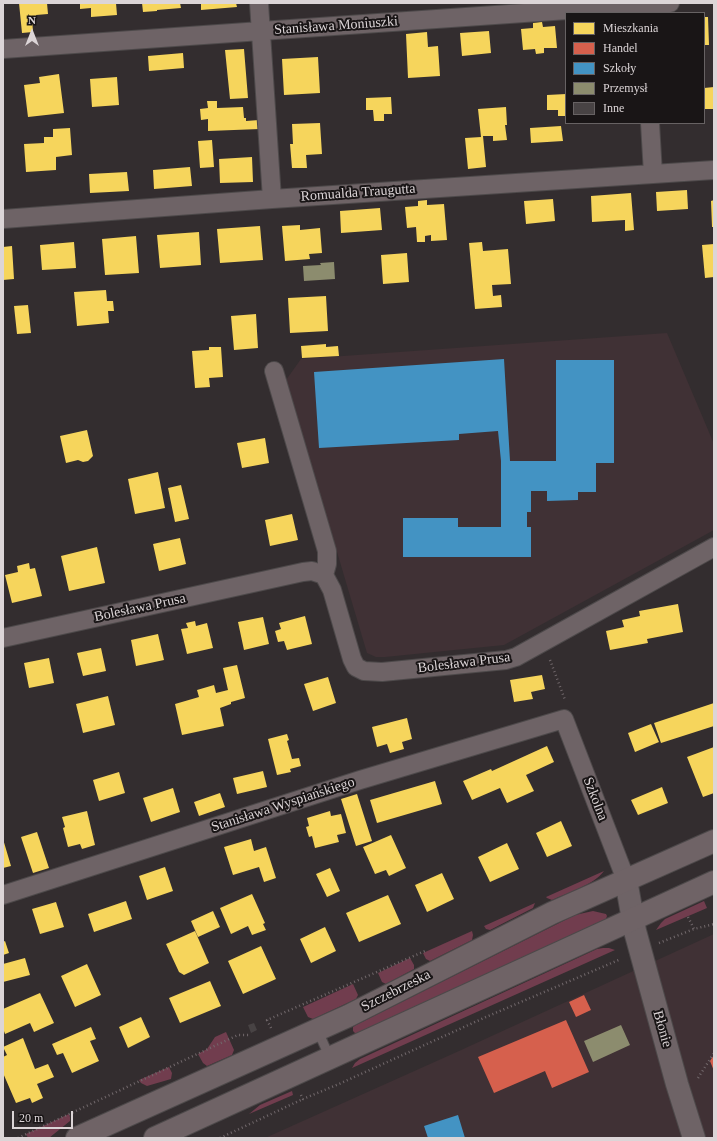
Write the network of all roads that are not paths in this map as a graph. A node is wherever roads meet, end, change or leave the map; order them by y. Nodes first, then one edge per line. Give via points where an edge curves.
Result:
1 (259, 3) edge
2 (670, 3) edge
3 (643, 7) edge
4 (261, 31) junction
5 (3, 49) edge
6 (650, 124) edge
7 (714, 170) edge
8 (653, 174) junction
9 (272, 199) junction
10 (3, 219) edge
11 (274, 371) dead end
12 (714, 547) edge
13 (324, 575) junction
14 (3, 638) edge
15 (564, 719) joint
16 (714, 841) edge
17 (626, 880) junction
18 (714, 882) edge
19 (3, 895) edge
20 (632, 919) junction
21 (318, 1030) junction
22 (330, 1058) junction
23 (77, 1138) edge
24 (155, 1138) edge
25 (694, 1138) edge

1 - 4 street
2 - 3 street, Stanisława Moniuszki
3 - 4 street, Stanisława Moniuszki
4 - 5 street, Stanisława Moniuszki
4 - 9 street
6 - 8 street
7 - 8 street, Romualda Traugutta
8 - 9 street, Romualda Traugutta
9 - 10 street, Romualda Traugutta
11 - 13 street via 327,551
12 - 13 street, Bolesława Prusa via 516,657 382,672 364,671 356,667 332,590
13 - 14 street, Bolesława Prusa via 312,571 303,572
15 - 17 street, Szkolna
15 - 19 street, Stanisława Wyspiańskiego via 360,780
16 - 17 main road, Szczebrzeska
17 - 20 street, Błonie
17 - 21 main road, Szczebrzeska via 519,929
18 - 20 main road
20 - 22 main road
20 - 25 street, Błonie
21 - 22 lane
21 - 23 main road, Szczebrzeska
22 - 24 main road

